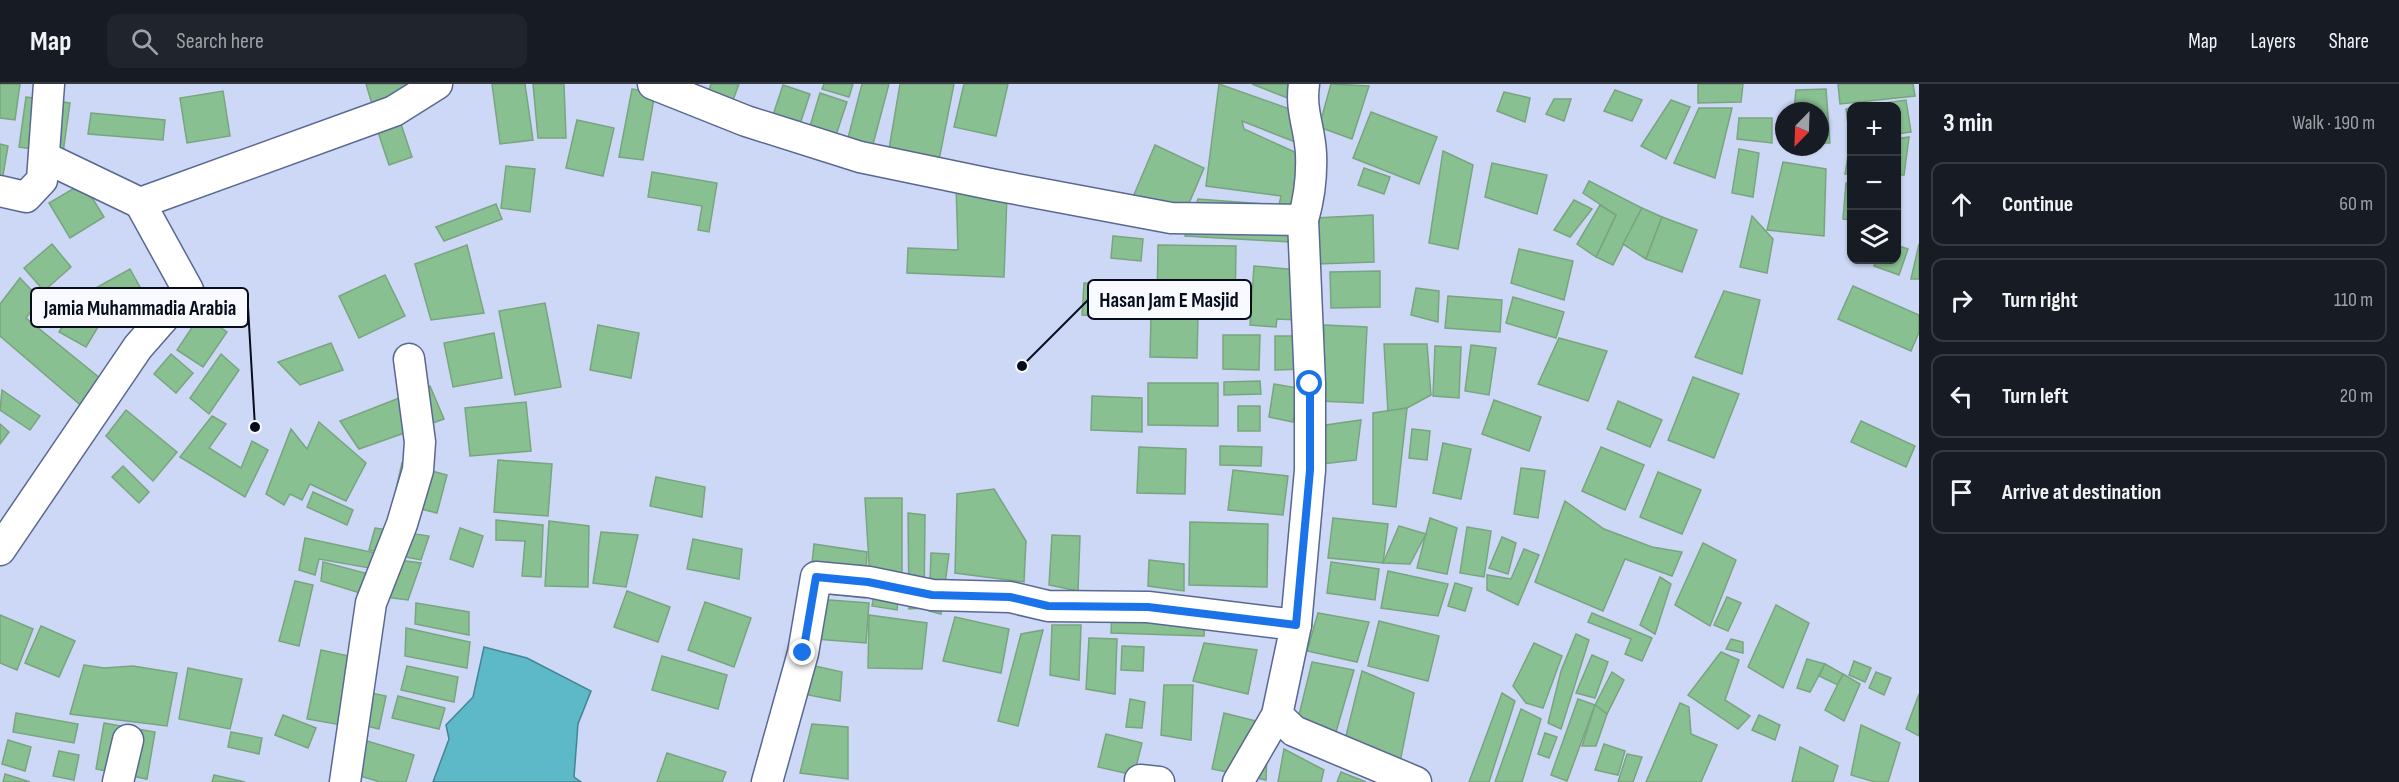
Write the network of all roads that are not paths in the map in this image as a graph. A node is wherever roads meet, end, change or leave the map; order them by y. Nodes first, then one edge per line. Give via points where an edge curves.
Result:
1 (49, 84) edge
2 (437, 84) edge
3 (653, 84) edge
4 (1304, 84) edge
5 (44, 157) junction
6 (0, 191) edge
7 (140, 203) junction
8 (1303, 220) junction
9 (409, 358) dead end
10 (0, 550) edge
11 (1296, 625) junction
12 (1277, 715) junction
13 (128, 740) dead end
14 (118, 782) edge
15 (345, 782) edge
16 (767, 782) edge
17 (1238, 782) edge
18 (1416, 782) edge

1 - 5 street
2 - 7 street via 394,111
3 - 8 street via 746,121 861,157 973,181 1171,218
4 - 8 street via 1301,104 1311,153 1309,198
5 - 6 street via 42,180 26,197
5 - 7 street
7 - 10 street via 188,290 138,347
8 - 11 street via 1310,470
9 - 15 street via 420,442 418,470 371,603
11 - 12 street
11 - 16 street via 1148,607 1048,606 1010,597 932,595 868,582 816,577 803,653
12 - 17 street
12 - 18 street via 1294,731
13 - 14 street

